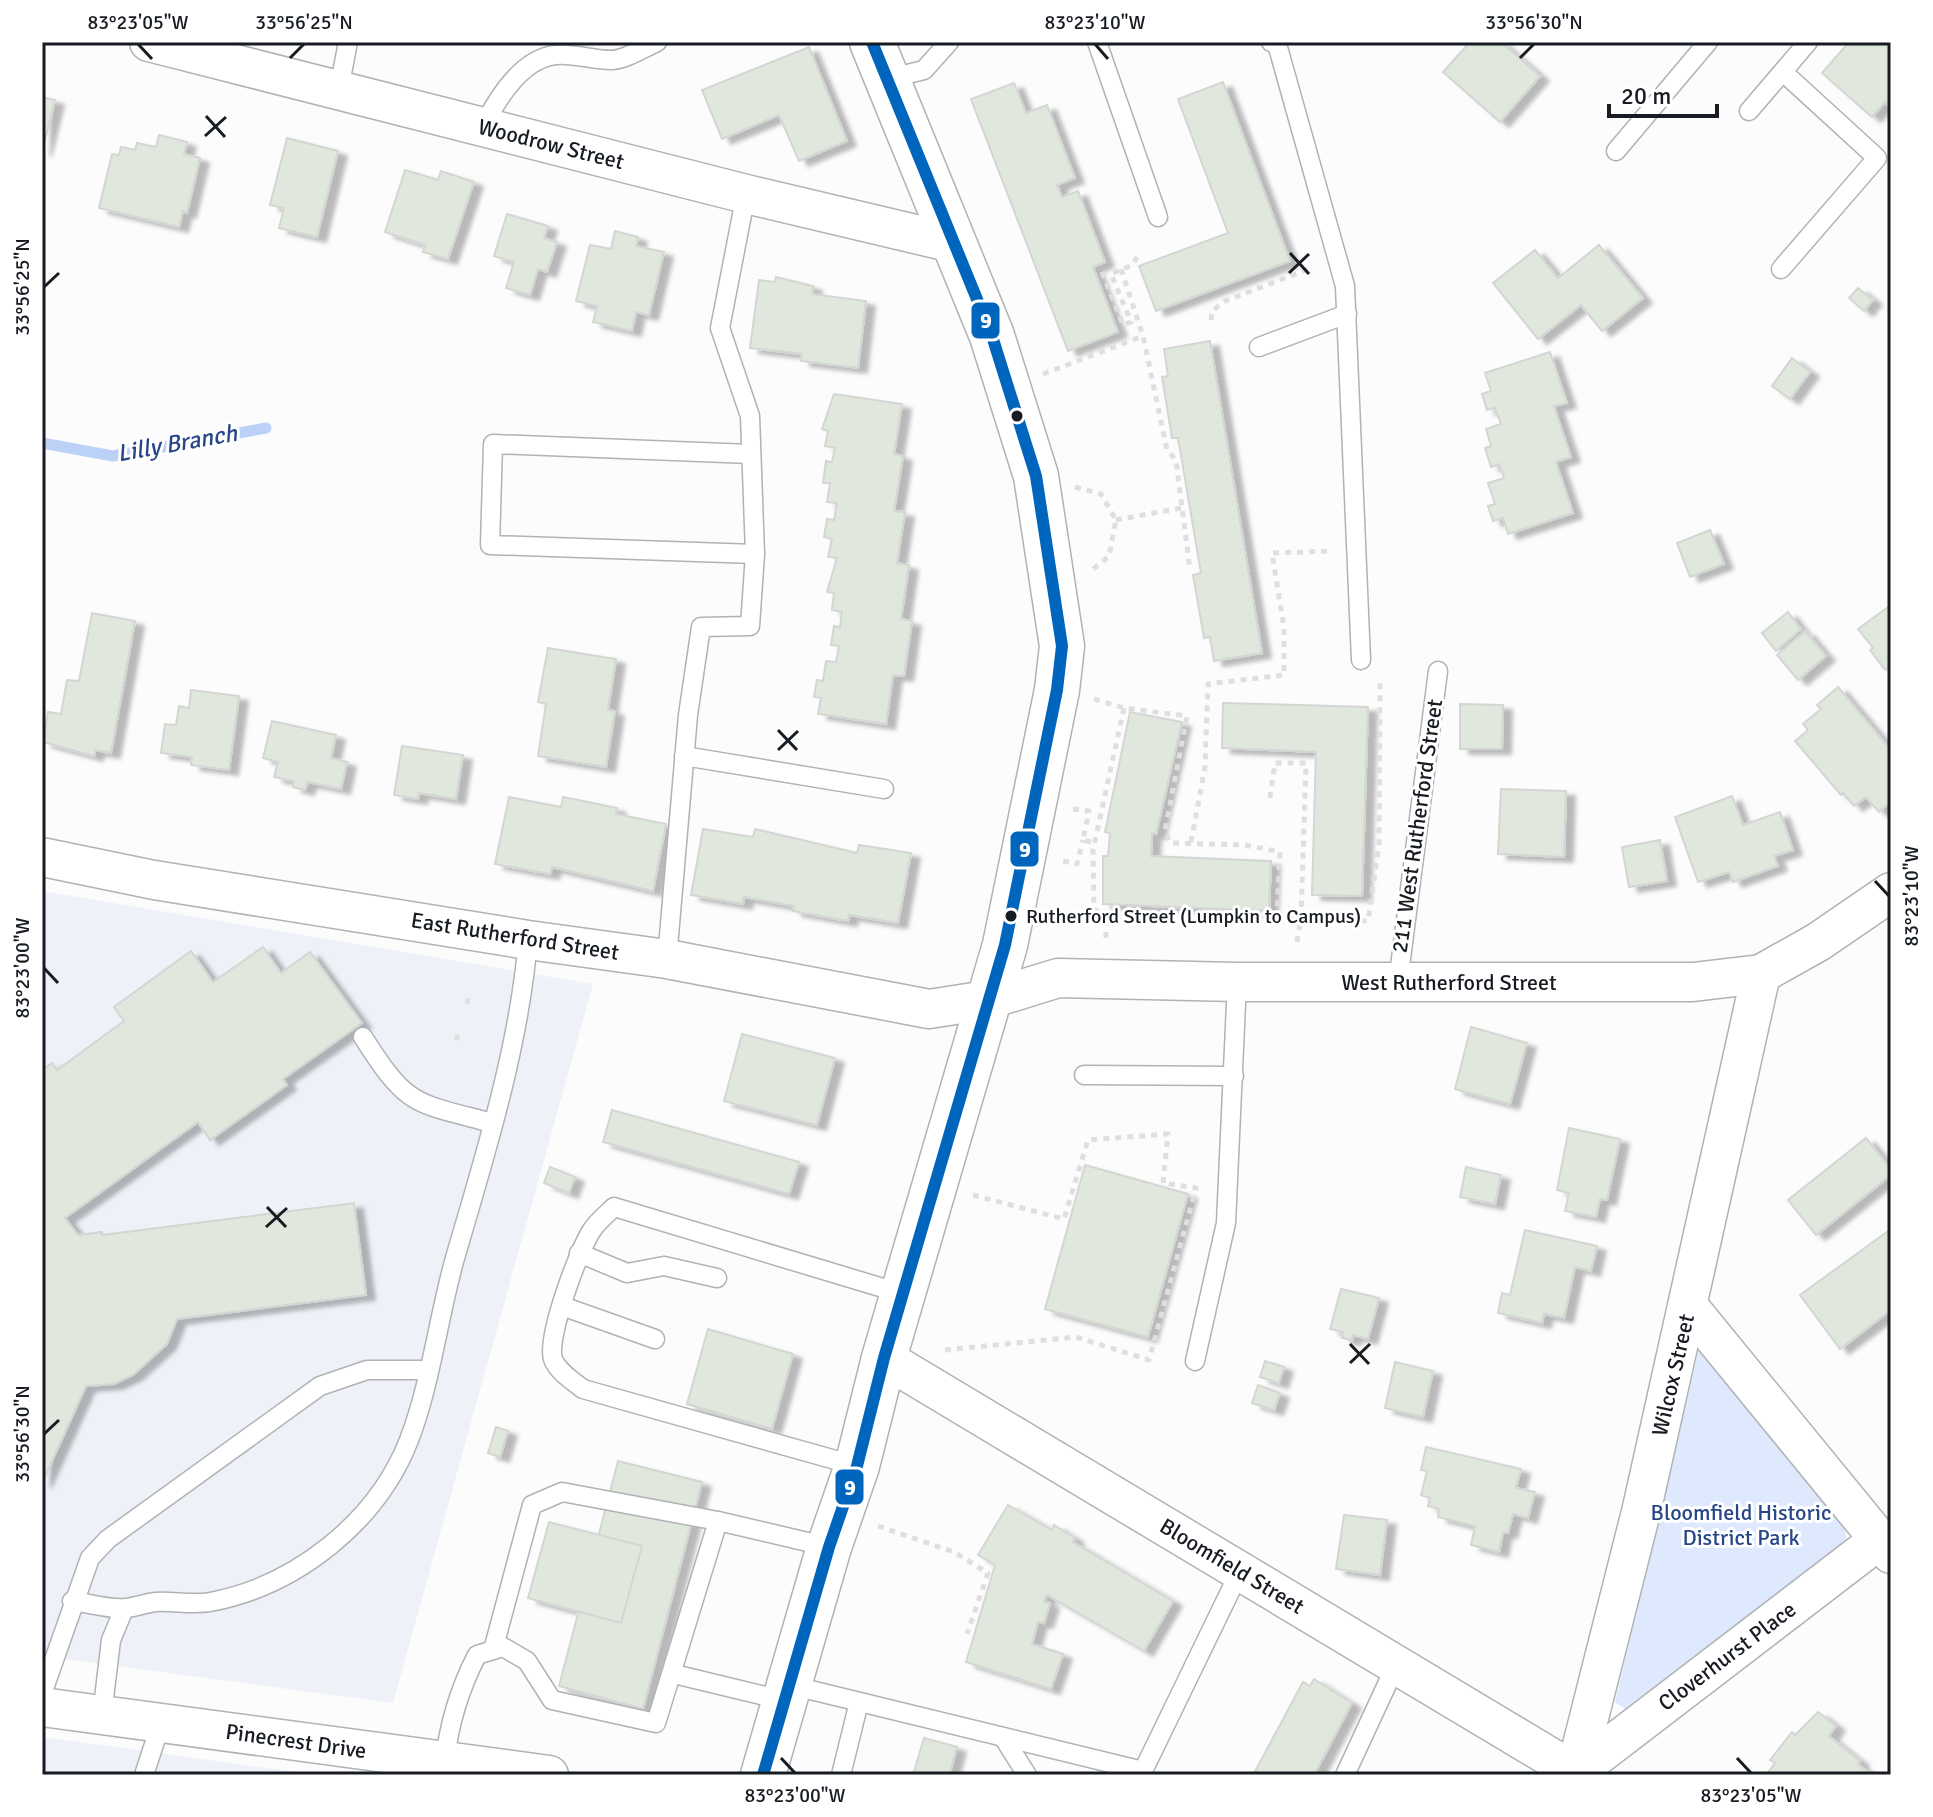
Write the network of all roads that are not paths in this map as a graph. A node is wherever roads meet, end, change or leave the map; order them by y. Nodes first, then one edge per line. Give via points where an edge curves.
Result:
1 (149, 42) edge
2 (348, 42) edge
3 (657, 42) edge
4 (949, 42) edge
5 (1097, 42) edge
6 (1271, 42) edge
7 (1708, 42) edge
8 (1807, 42) edge
9 (880, 61) edge
10 (1783, 72) junction
11 (339, 89) junction
12 (1749, 111) dead end
13 (483, 127) junction
14 (1616, 151) dead end
15 (746, 194) junction
16 (1158, 217) dead end
17 (953, 243) junction
18 (1781, 269) dead end
19 (1347, 314) junction
20 (1259, 347) dead end
21 (751, 454) junction
22 (755, 554) junction
23 (1361, 660) dead end
24 (1438, 671) dead end
25 (684, 756) junction
26 (884, 789) dead end
27 (42, 857) edge
28 (1891, 892) edge
29 (528, 940) junction
30 (667, 959) junction
31 (1761, 974) junction
32 (1237, 982) junction
33 (1398, 982) junction
34 (987, 1000) junction
35 (363, 1037) dead end
36 (1084, 1075) dead end
37 (1234, 1076) junction
38 (492, 1123) junction
39 (579, 1253) junction
40 (717, 1278) dead end
41 (903, 1294) junction
42 (562, 1306) junction
43 (1689, 1307) junction
44 (655, 1339) dead end
45 (884, 1358) junction
46 (1195, 1361) dead end
47 (427, 1370) junction
48 (857, 1466) junction
49 (718, 1521) junction
50 (829, 1547) junction
51 (1885, 1547) edge
52 (1240, 1571) junction
53 (72, 1601) junction
54 (124, 1609) junction
55 (493, 1650) junction
56 (1396, 1665) junction
57 (674, 1674) junction
58 (788, 1693) junction
59 (42, 1694) edge
60 (859, 1702) junction
61 (42, 1707) edge
62 (102, 1715) junction
63 (161, 1723) junction
64 (1003, 1737) junction
65 (445, 1761) junction
66 (1578, 1774) edge
67 (144, 1775) edge
68 (549, 1775) edge
69 (763, 1775) edge
70 (841, 1775) edge
71 (1027, 1775) edge
72 (1345, 1775) edge

1 - 11 street, Woodrow Street
2 - 11 lane
3 - 13 lane via 614,60 556,54 541,59 519,75
4 - 9 lane via 924,70
5 - 16 lane
6 - 19 lane via 1277,44 1339,260
7 - 14 lane
8 - 10 lane
9 - 17 main road
10 - 12 lane
10 - 18 lane via 1877,158
11 - 13 street, Woodrow Street
13 - 15 street, Woodrow Street
15 - 17 street, Woodrow Street
15 - 21 lane via 720,328 750,416
17 - 34 main road via 992,336 1036,476 1062,646 1005,945
19 - 20 lane
19 - 23 lane
21 - 22 lane
21 - 22 lane via 493,444 490,545
22 - 25 lane via 750,626 701,627
24 - 33 lane, 211 West Rutherford Street
25 - 26 lane
25 - 30 lane
27 - 29 street, East Rutherford Street
28 - 31 street, West Rutherford Street
29 - 30 street, East Rutherford Street
29 - 38 lane via 512,1047
30 - 34 street, East Rutherford Street via 929,1009
31 - 33 street, West Rutherford Street via 1693,982
31 - 43 street, Wilcox Street
32 - 33 street, West Rutherford Street
32 - 34 street, West Rutherford Street via 1058,978
32 - 37 lane
34 - 41 main road
35 - 38 lane via 404,1094 421,1105
36 - 37 lane
37 - 46 lane via 1226,1223
38 - 47 lane
39 - 40 lane via 627,1273 664,1266
39 - 41 lane via 593,1227 614,1207
39 - 42 lane
41 - 45 main road
42 - 44 lane
42 - 48 lane via 551,1355 557,1368 583,1389
43 - 51 street
43 - 66 street, Wilcox Street
45 - 48 main road
45 - 52 street, Bloomfield Street
47 - 53 lane via 367,1370 320,1386 108,1539 90,1558
47 - 54 lane via 409,1441 385,1484 357,1522 326,1550 251,1590 208,1602 153,1602
48 - 50 main road
49 - 50 lane
49 - 55 lane via 562,1492 532,1505
49 - 57 lane
50 - 58 main road
51 - 66 street, Cloverhurst Place
52 - 56 street, Bloomfield Street
52 - 64 lane via 1143,1771
53 - 54 lane
53 - 59 lane
54 - 62 lane via 111,1640
55 - 57 lane via 503,1647 527,1661 552,1700 656,1723
55 - 65 lane via 477,1655 462,1685 448,1727
56 - 66 street, Bloomfield Street
56 - 72 lane
57 - 58 lane
58 - 60 lane
58 - 69 main road
60 - 64 lane
60 - 70 lane
61 - 62 street, Pinecrest Drive
62 - 63 street, Pinecrest Drive
63 - 65 street, Pinecrest Drive
63 - 67 lane
64 - 71 lane
65 - 68 street, Pinecrest Drive

